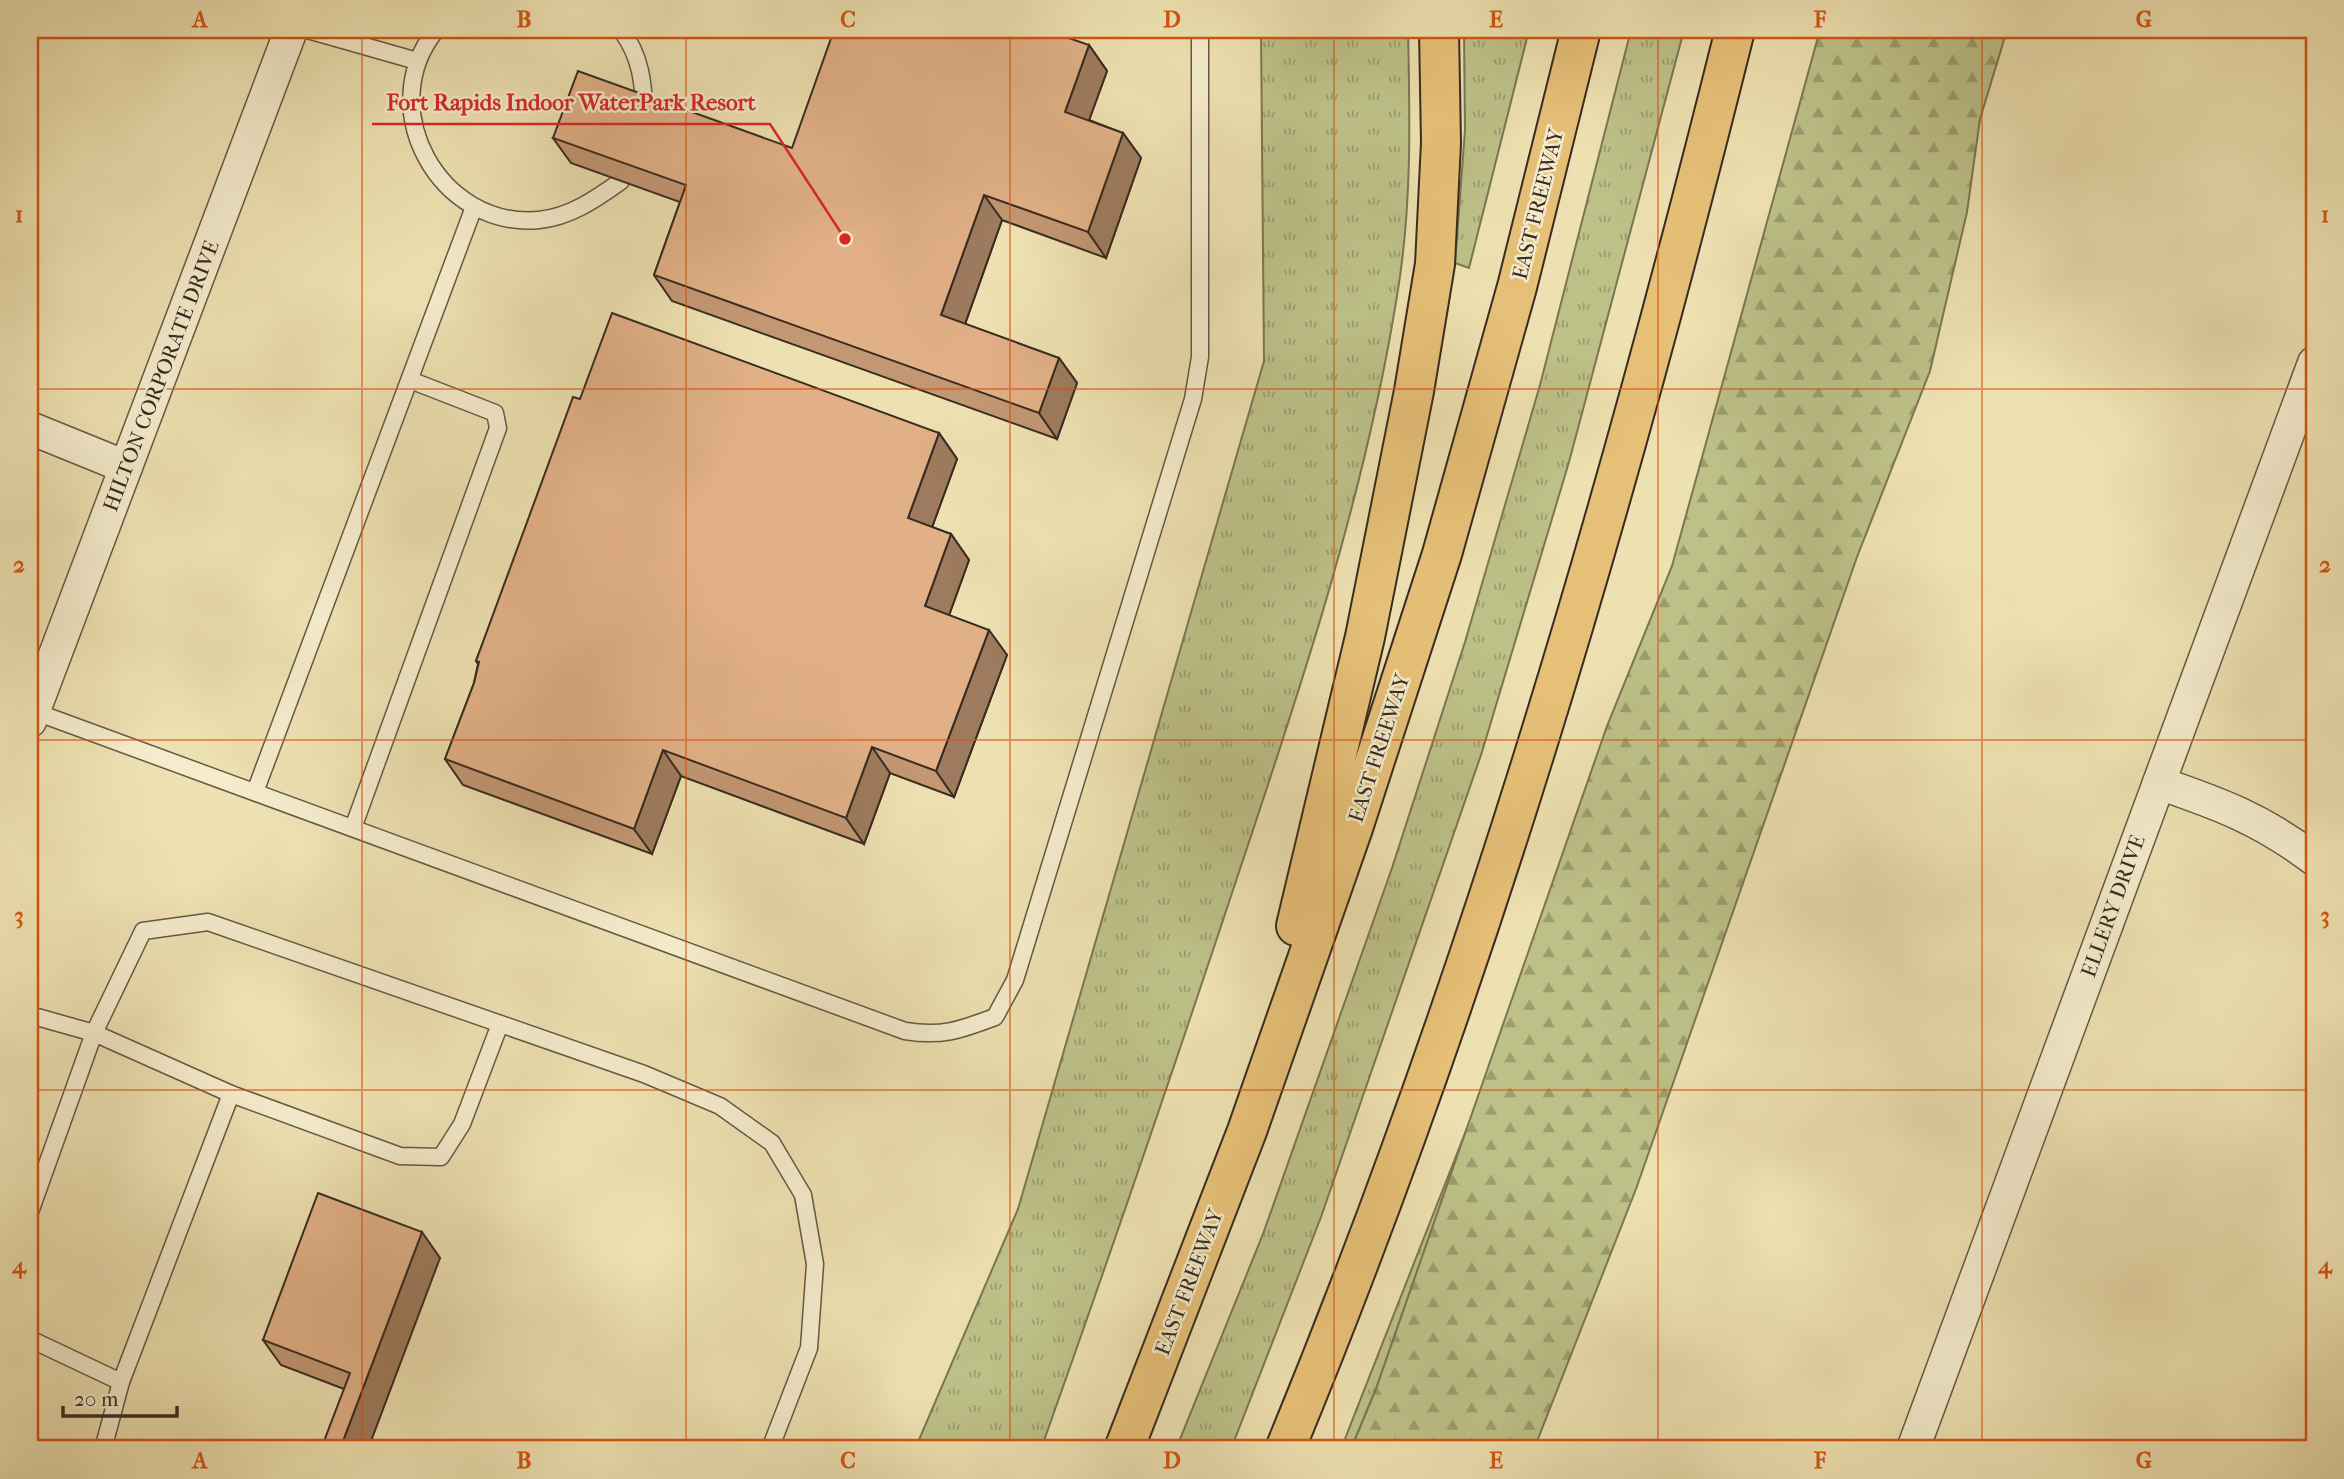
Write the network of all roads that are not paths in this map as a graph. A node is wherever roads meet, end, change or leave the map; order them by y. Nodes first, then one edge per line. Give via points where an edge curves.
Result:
1 (291, 30) edge
2 (308, 30) edge
3 (436, 30) edge
4 (621, 30) edge
5 (1200, 30) edge
6 (1439, 30) edge
7 (1581, 30) edge
8 (1735, 30) edge
9 (417, 61) junction
10 (645, 115) edge
11 (621, 181) edge
12 (474, 207) junction
13 (2314, 363) edge
14 (410, 380) junction
15 (30, 428) edge
16 (126, 467) junction
17 (32, 716) edge
18 (2159, 783) junction
19 (255, 792) junction
20 (353, 828) junction
21 (2314, 859) edge
22 (30, 1015) edge
23 (500, 1024) junction
24 (94, 1033) junction
25 (231, 1094) junction
26 (1247, 1131) junction
27 (30, 1212) edge
28 (30, 1339) edge
29 (121, 1382) junction
30 (103, 1449) edge
31 (770, 1449) edge
32 (1124, 1449) edge
33 (1285, 1449) edge
34 (1913, 1449) edge

1 - 16 street, HILTON CORPORATE DRIVE
2 - 9 lane
3 - 9 lane
4 - 10 lane via 643,73
5 - 20 lane via 1200,357 1192,399 1015,980 995,1017 933,1036 905,1031
6 - 26 highway via 1441,143 1434,264 1414,391 1365,637
7 - 26 highway, EAST FREEWAY via 1517,287 1442,554
8 - 33 highway via 1641,397 1519,808 1398,1164
9 - 12 lane via 410,95 413,129 446,188
11 - 12 lane via 572,212 540,220 506,219
12 - 14 lane
13 - 18 street, ELLERY DRIVE
14 - 19 lane
14 - 20 lane via 483,406 495,413 498,428
15 - 16 street
16 - 17 street, HILTON CORPORATE DRIVE
17 - 19 lane
18 - 21 street via 2276,830
18 - 34 street, ELLERY DRIVE
19 - 20 lane
22 - 24 lane
23 - 24 lane via 208,922 144,931
23 - 25 lane via 462,1124 442,1157 400,1156
23 - 31 lane via 644,1074 720,1107 772,1143 803,1195 815,1264 809,1348
24 - 25 lane
24 - 27 lane
25 - 29 lane
26 - 32 highway, EAST FREEWAY
28 - 29 lane
29 - 30 lane

